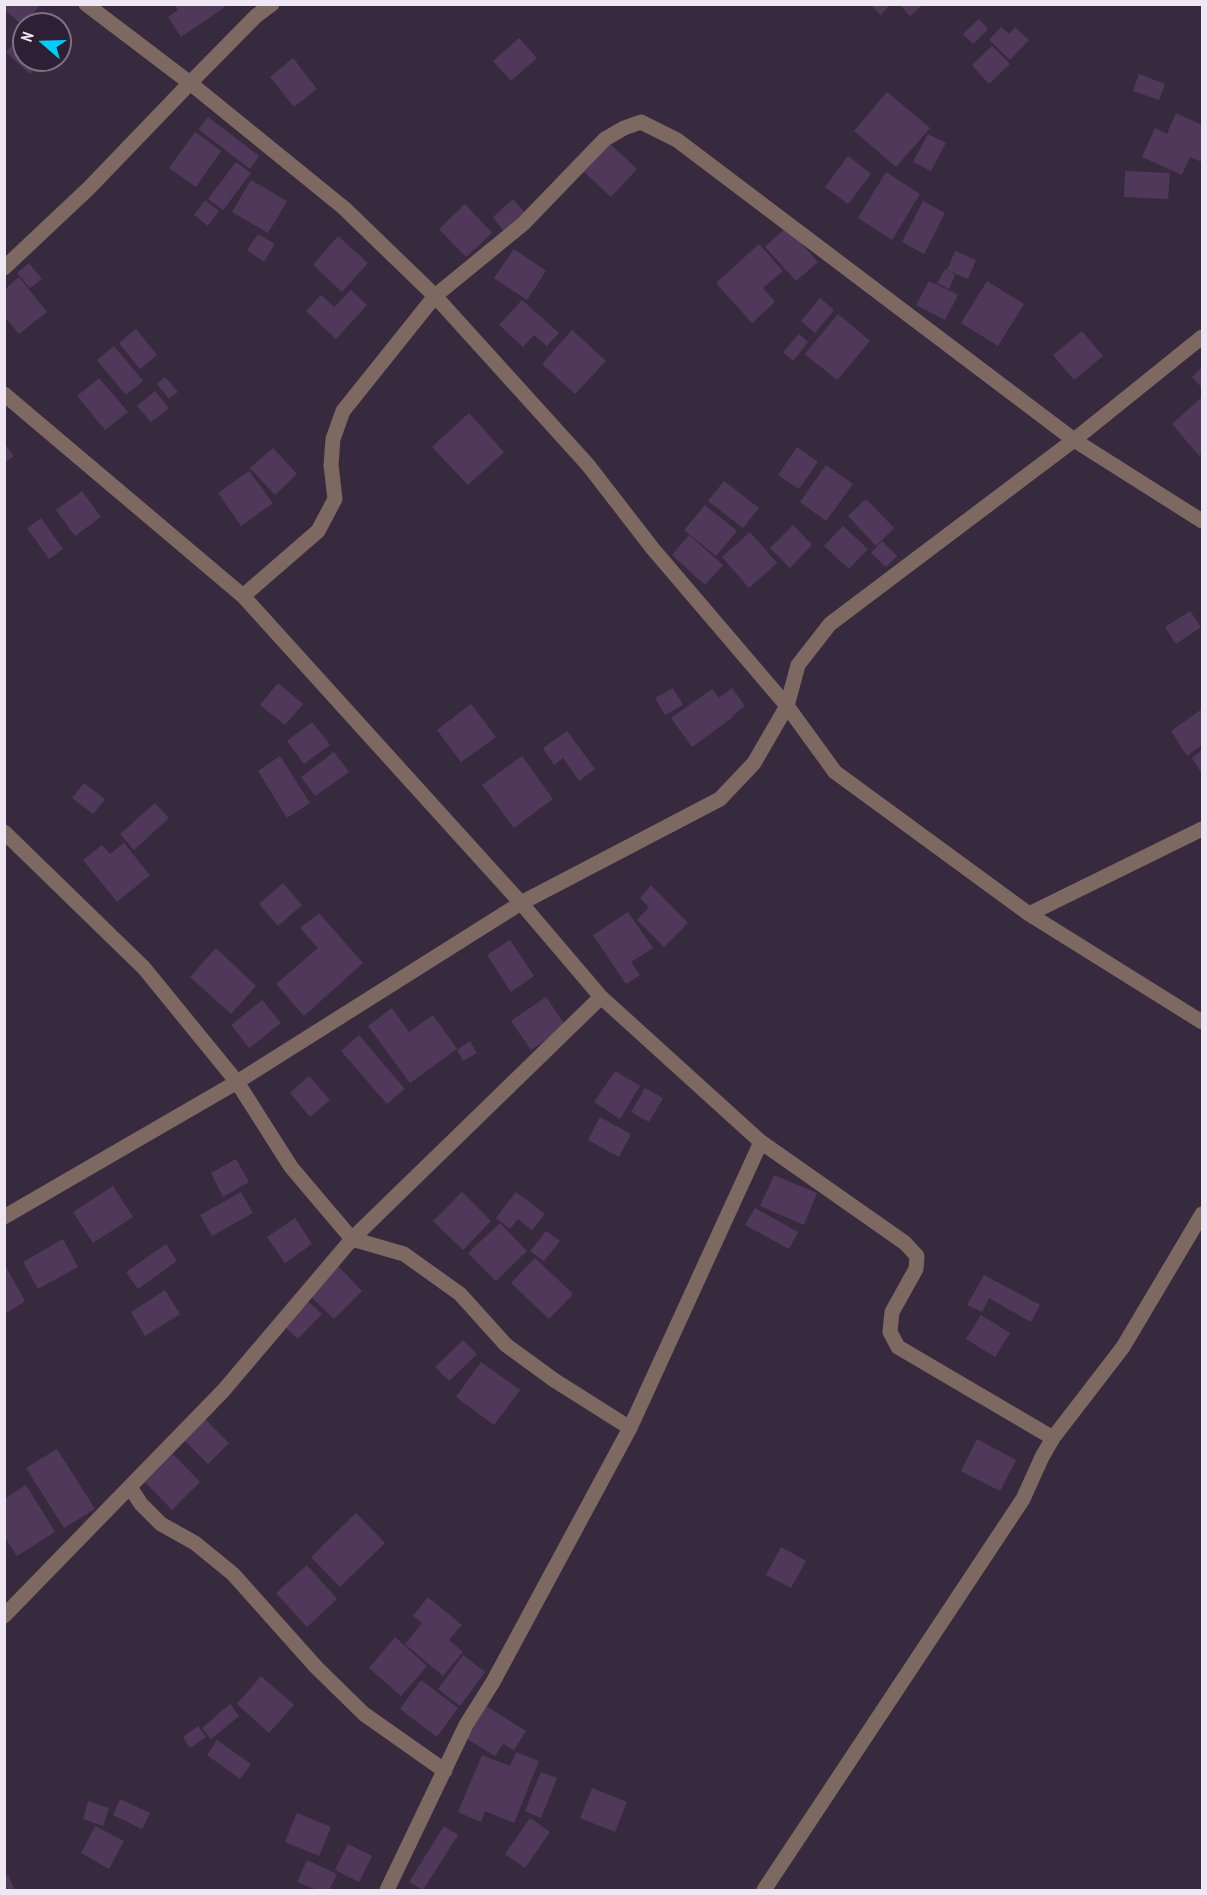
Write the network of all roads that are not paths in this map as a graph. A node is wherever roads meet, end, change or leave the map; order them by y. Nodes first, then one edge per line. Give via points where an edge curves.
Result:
1 (86, 4) edge
2 (272, 4) edge
3 (190, 83) junction
4 (4, 268) edge
5 (435, 296) junction
6 (1203, 338) edge
7 (4, 394) edge
8 (1074, 440) junction
9 (1203, 521) edge
10 (243, 596) junction
11 (787, 706) junction
12 (1203, 829) edge
13 (4, 832) edge
14 (521, 903) junction
15 (1029, 914) junction
16 (601, 997) junction
17 (1203, 1022) edge
18 (237, 1082) junction
19 (761, 1142) junction
20 (1203, 1214) edge
21 (4, 1217) edge
22 (352, 1239) junction
23 (630, 1428) junction
24 (1053, 1438) junction
25 (130, 1487) junction
26 (4, 1616) edge
27 (445, 1771) junction
28 (387, 1890) edge
29 (764, 1890) edge

1 - 3 street
2 - 3 street
3 - 4 street via 89,188
3 - 5 street via 344,208
5 - 8 street via 523,224 605,139 641,122 676,140
5 - 10 street via 343,411 333,439 335,499 318,531
5 - 11 street via 588,465 653,549
6 - 8 street
7 - 10 street
8 - 9 street
8 - 11 street via 830,624 798,665
10 - 14 street
11 - 14 street via 754,763 720,799
11 - 15 street via 834,772
12 - 15 street
13 - 18 street via 144,968
14 - 16 street
14 - 18 street
15 - 17 street
16 - 19 street
16 - 22 street
18 - 21 street
18 - 22 street via 291,1167
19 - 23 street
19 - 24 street via 905,1243 917,1256 916,1269 892,1312 890,1332 898,1347
20 - 24 street via 1123,1347
22 - 23 street via 404,1254 460,1294 506,1345
22 - 25 street via 223,1391
23 - 27 street via 466,1725
24 - 29 street via 1023,1498
25 - 26 street
25 - 27 street via 161,1524 195,1543 233,1574 364,1714
27 - 28 street

